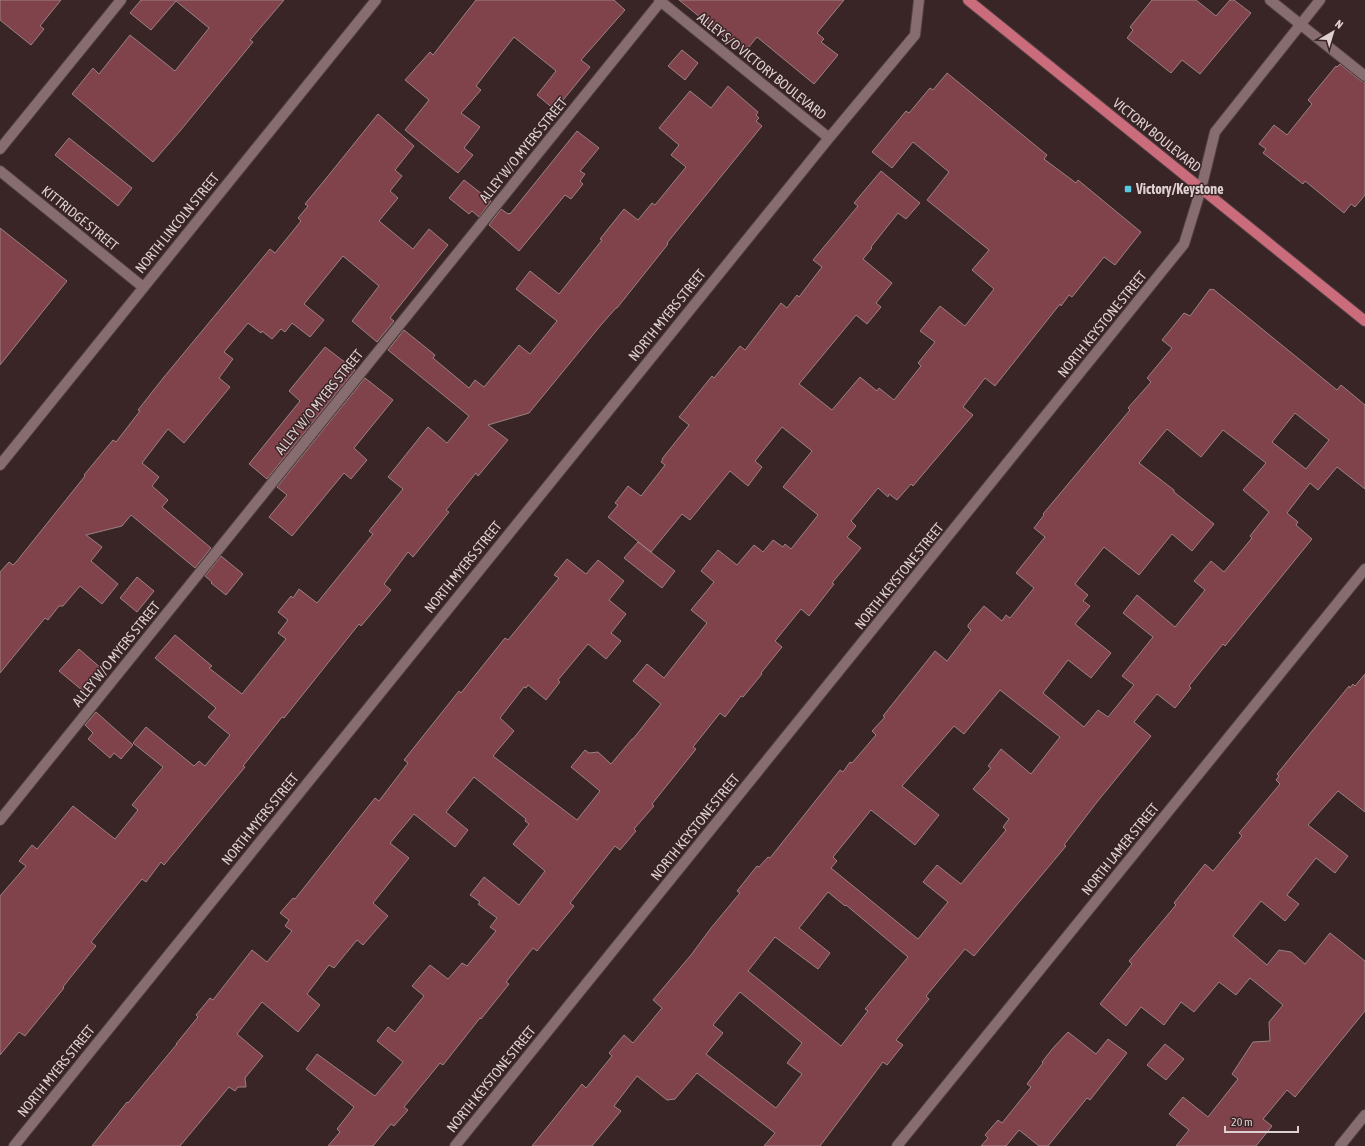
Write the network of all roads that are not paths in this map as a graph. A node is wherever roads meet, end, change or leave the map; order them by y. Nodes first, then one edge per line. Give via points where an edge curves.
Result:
1 (120, 0) edge
2 (376, 0) edge
3 (919, 0) edge
4 (968, 0) edge
5 (1270, 0) edge
6 (1320, 0) edge
7 (660, 1) edge
8 (1300, 24) junction
9 (1365, 76) edge
10 (829, 138) junction
11 (0, 149) edge
12 (0, 171) edge
13 (1202, 189) junction
14 (143, 287) junction
15 (1365, 321) edge
16 (0, 465) edge
17 (1365, 569) edge
18 (0, 820) edge
19 (1365, 1115) edge
20 (14, 1146) edge
21 (455, 1146) edge
22 (897, 1146) edge
23 (1340, 1146) edge

1 - 11 street
2 - 14 street, NORTH LINCOLN STREET
3 - 10 street, NORTH MYERS STREET via 915,35
4 - 13 main road, VICTORY BOULEVARD
5 - 8 street
6 - 8 street, NORTH KEYSTONE STREET
7 - 10 street, ALLEY S/O VICTORY BOULEVARD
7 - 18 street, ALLEY W/O MYERS STREET
8 - 9 street
8 - 13 street, NORTH KEYSTONE STREET via 1215,132
10 - 20 street, NORTH MYERS STREET
12 - 14 street, KITTRIDGE STREET
13 - 15 main road, VICTORY BOULEVARD
13 - 21 street, NORTH KEYSTONE STREET via 1184,244
14 - 16 street, NORTH LINCOLN STREET
17 - 22 street, NORTH LAMER STREET
19 - 23 street

